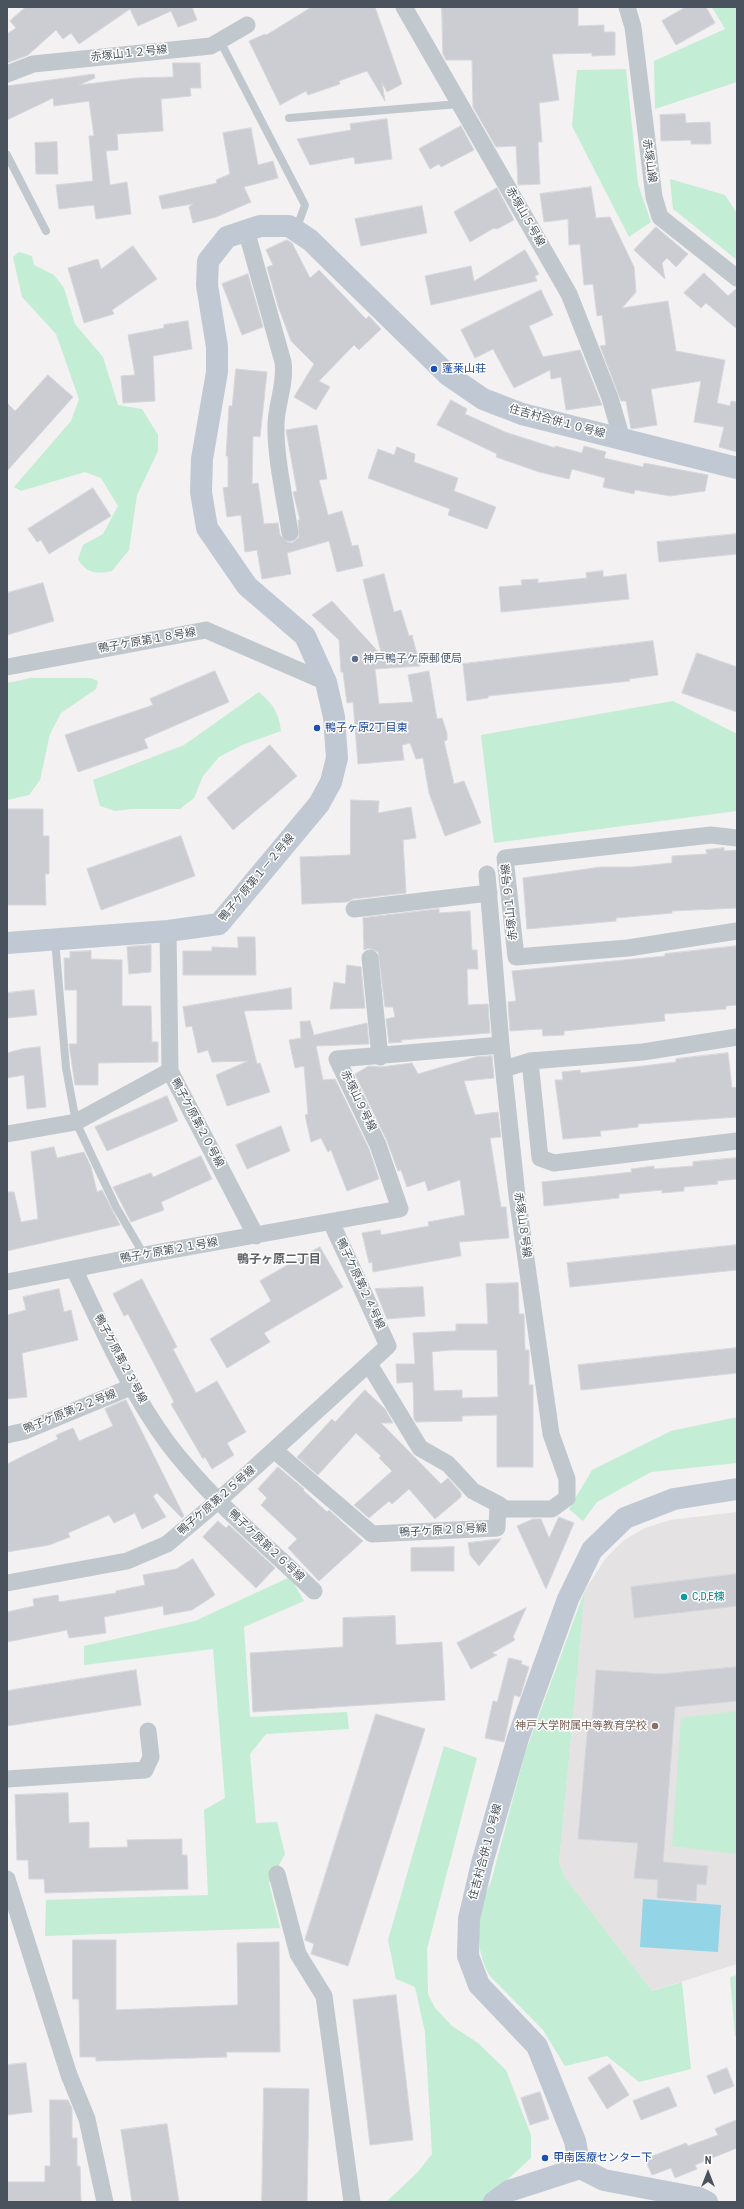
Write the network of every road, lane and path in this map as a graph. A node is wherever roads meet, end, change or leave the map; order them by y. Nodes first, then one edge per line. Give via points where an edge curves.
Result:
1 (404, 7) edge
2 (617, 7) edge
3 (627, 7) edge
4 (247, 25) dead end
5 (633, 27) junction
6 (220, 41) junction
7 (7, 74) edge
8 (459, 104) junction
9 (289, 118) dead end
10 (7, 156) edge
11 (246, 230) junction
12 (46, 231) dead end
13 (295, 231) junction
14 (737, 278) edge
15 (622, 439) junction
16 (737, 468) edge
17 (290, 533) dead end
18 (7, 667) edge
19 (326, 682) junction
20 (737, 838) edge
21 (487, 874) dead end
22 (489, 893) junction
23 (354, 909) dead end
24 (168, 930) junction
25 (737, 930) edge
26 (55, 939) junction
27 (7, 943) edge
28 (370, 958) dead end
29 (737, 1037) edge
30 (501, 1045) junction
31 (380, 1057) junction
32 (530, 1061) junction
33 (504, 1069) junction
34 (170, 1071) junction
35 (76, 1122) junction
36 (7, 1134) edge
37 (737, 1141) edge
38 (331, 1222) junction
39 (256, 1236) junction
40 (144, 1255) junction
41 (74, 1269) junction
42 (7, 1282) edge
43 (388, 1346) joint
44 (369, 1364) junction
45 (132, 1386) junction
46 (7, 1435) edge
47 (274, 1450) junction
48 (737, 1489) edge
49 (218, 1501) junction
50 (498, 1504) junction
51 (7, 1583) edge
52 (314, 1591) dead end
53 (148, 1730) dead end
54 (7, 1779) edge
55 (277, 1874) dead end
56 (7, 1879) edge
57 (580, 2168) junction
58 (105, 2202) edge
59 (352, 2202) edge
60 (494, 2202) edge
61 (707, 2202) edge

1 - 8 street, 赤塚山５号線
2 - 5 street
3 - 5 street, 赤塚山線
4 - 6 street, 赤塚山１２号線
5 - 14 street, 赤塚山線 via 654,197 660,217
6 - 7 street, 赤塚山１２号線 via 211,46 33,64
6 - 13 lane via 305,205
8 - 9 lane
8 - 15 street, 赤塚山５号線 via 569,294 610,398
10 - 12 lane
11 - 13 street, 住吉村合併１０号線 via 260,226 289,226
11 - 17 street via 283,362 284,377 276,431
11 - 19 street, 鴨子ケ原第１－２号線 via 227,237 208,261 207,285 217,347 217,372 202,459 201,492 208,528 247,586 305,636
13 - 15 street, 住吉村合併１０号線 via 310,240 448,375 483,399 522,414
15 - 16 street, 住吉村合併１０号線
18 - 19 street, 鴨子ケ原第１８号線 via 206,630
19 - 24 street, 鴨子ケ原第１－２号線 via 334,717 338,758 331,782 319,804 219,924
20 - 25 street, 赤塚山１９号線 via 711,835 505,858 516,957 628,948
21 - 22 street, 赤塚山８号線
22 - 23 street
22 - 30 street, 赤塚山８号線
24 - 26 street, 鴨子ケ原第１－２号線
24 - 34 street, 鴨子ケ原第２０号線
26 - 27 street, 鴨子ケ原第１－２号線
26 - 35 lane via 66,1068
28 - 31 street
29 - 32 street via 643,1052
30 - 31 street, 赤塚山９号線
30 - 33 street, 赤塚山８号線
31 - 38 street, 赤塚山９号線 via 338,1059 378,1145 400,1209
32 - 33 street
32 - 37 street via 540,1158 554,1163
33 - 50 street, 赤塚山８号線 via 517,1196 551,1434 567,1479 567,1498 552,1509 505,1508
34 - 35 street
34 - 39 street, 鴨子ケ原第２０号線
35 - 36 street
35 - 40 lane via 116,1207
38 - 39 street, 鴨子ケ原第２１号線
38 - 43 street, 鴨子ケ原第２４号線
39 - 40 street, 鴨子ケ原第２１号線
40 - 41 street, 鴨子ケ原第２１号線
41 - 42 street, 鴨子ケ原第２１号線
41 - 45 street, 鴨子ケ原第２３号線
43 - 44 street, 鴨子ケ原第２５号線
44 - 47 street, 鴨子ケ原第２５号線
44 - 50 street via 420,1448 448,1464 473,1491
45 - 46 street, 鴨子ケ原第２２号線 via 25,1431
45 - 49 street, 鴨子ケ原第２３号線 via 167,1442
47 - 49 street, 鴨子ケ原第２５号線
47 - 50 street, 鴨子ケ原２８号線 via 372,1534 497,1528
48 - 57 street, 住吉村合併１０号線 via 674,1499 625,1518 592,1550 568,1599 518,1738 470,1912 468,1956 479,1985 537,2046 575,2141
49 - 51 street, 鴨子ケ原第２５号線 via 167,1544 127,1561
49 - 52 street, 鴨子ケ原第２６号線
53 - 54 street via 151,1757 145,1770
55 - 59 street via 298,1954 324,1996
56 - 58 street via 69,2075 87,2119
57 - 60 street via 508,2191
57 - 61 street via 604,2180 699,2198

